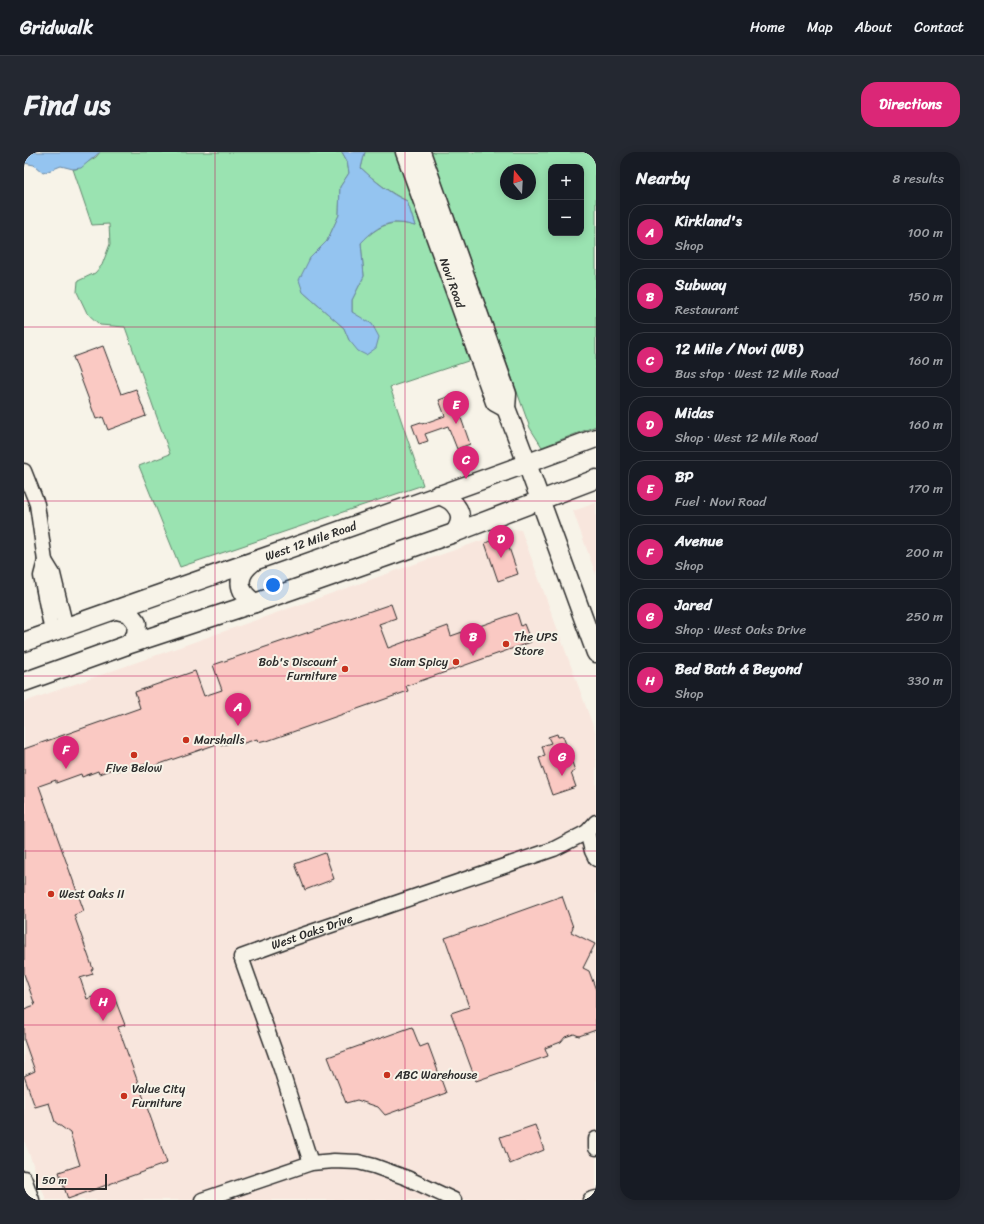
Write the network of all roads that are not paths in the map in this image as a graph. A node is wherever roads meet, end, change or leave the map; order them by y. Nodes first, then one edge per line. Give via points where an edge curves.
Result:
1 (405, 152) edge
2 (421, 152) edge
3 (506, 408) junction
4 (596, 438) edge
5 (527, 464) junction
6 (24, 471) edge
7 (596, 479) edge
8 (438, 495) junction
9 (540, 500) junction
10 (454, 533) junction
11 (253, 562) junction
12 (255, 603) junction
13 (117, 610) junction
14 (59, 630) junction
15 (24, 642) edge
16 (127, 645) junction
17 (596, 654) edge
18 (24, 682) edge
19 (593, 829) edge
20 (596, 859) edge
21 (596, 1139) edge
22 (596, 1148) edge
23 (311, 1163) junction
24 (24, 1178) edge
25 (596, 1198) edge
26 (32, 1200) edge
27 (202, 1200) edge
28 (454, 1200) edge
29 (590, 1200) edge

1 - 3 main road, Novi Road via 495,402
2 - 3 main road, Novi Road via 507,394
3 - 5 main road, Novi Road
4 - 5 main road, West 12 Mile Road
5 - 8 main road, West 12 Mile Road
5 - 9 main road, Novi Road
6 - 14 street via 38,504 45,561 53,574
7 - 9 main road
8 - 10 main road via 453,503 458,510 459,527
8 - 11 main road, West 12 Mile Road
9 - 10 main road
9 - 17 main road, Novi Road
10 - 12 main road
11 - 12 main road via 245,568 240,578 241,588 246,597
11 - 13 main road, West 12 Mile Road
12 - 16 main road
13 - 14 main road, West 12 Mile Road
13 - 16 main road via 129,613 136,623 136,636
14 - 15 main road, West 12 Mile Road
16 - 18 main road
19 - 20 street via 592,851
19 - 23 street, West Oaks Drive via 554,849 516,863 241,958
21 - 22 street
23 - 27 street
23 - 28 street via 334,1161 374,1166
24 - 26 street
25 - 29 street

